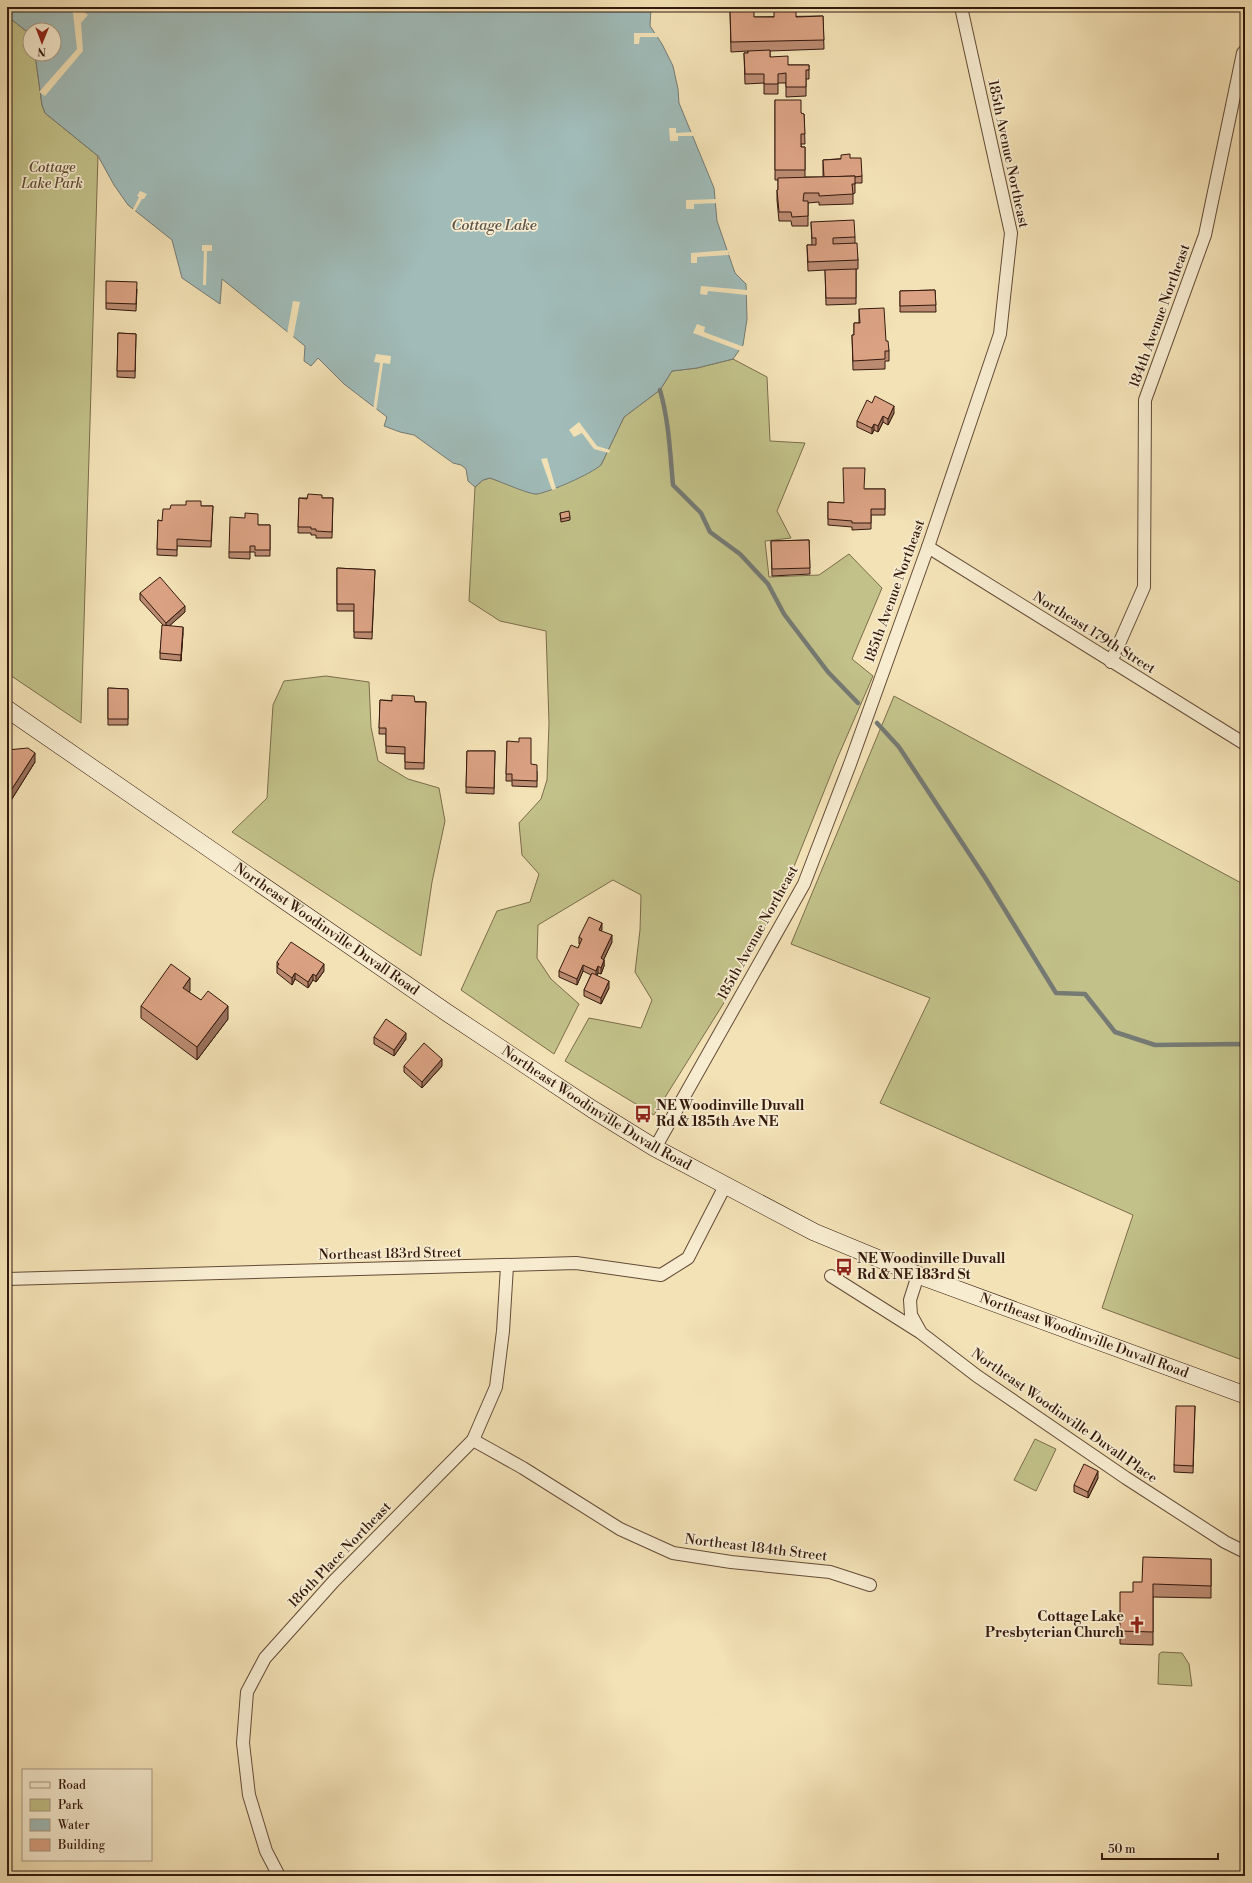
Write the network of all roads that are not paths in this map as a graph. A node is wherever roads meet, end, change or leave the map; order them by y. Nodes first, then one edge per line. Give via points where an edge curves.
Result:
1 (961, 7) edge
2 (1245, 51) edge
3 (928, 547) junction
4 (1111, 662) junction
5 (7, 709) edge
6 (1245, 744) edge
7 (655, 1148) junction
8 (725, 1186) junction
9 (507, 1266) junction
10 (918, 1275) junction
11 (831, 1276) dead end
12 (7, 1279) edge
13 (921, 1333) junction
14 (1245, 1395) edge
15 (473, 1440) junction
16 (1245, 1552) edge
17 (870, 1585) dead end
18 (279, 1876) edge

1 - 3 street, 185th Avenue Northeast via 1011,233 1000,334
2 - 4 street, 184th Avenue Northeast via 1205,235 1146,400 1144,586
3 - 4 street, Northeast 179th Street
3 - 7 street, 185th Avenue Northeast via 804,884
4 - 6 street, Northeast 179th Street
5 - 7 main road, Northeast Woodinville Duvall Road via 446,1012
7 - 8 main road, Northeast Woodinville Duvall Road
8 - 9 street, Northeast 183rd Street via 688,1258 661,1275 576,1264
8 - 10 main road, Northeast Woodinville Duvall Road via 814,1232
9 - 12 street, Northeast 183rd Street
9 - 15 street, 186th Place Northeast via 496,1387
10 - 13 street, Northeast Woodinville Duvall Place via 910,1300 911,1315
10 - 14 main road, Northeast Woodinville Duvall Road
11 - 13 street
13 - 16 street, Northeast Woodinville Duvall Place via 977,1376 1126,1478 1225,1542
15 - 17 street, Northeast 184th Street via 620,1529 673,1552 731,1562 830,1572
15 - 18 street, 186th Place Northeast via 334,1580 265,1658 247,1692 243,1743 249,1795 266,1851

